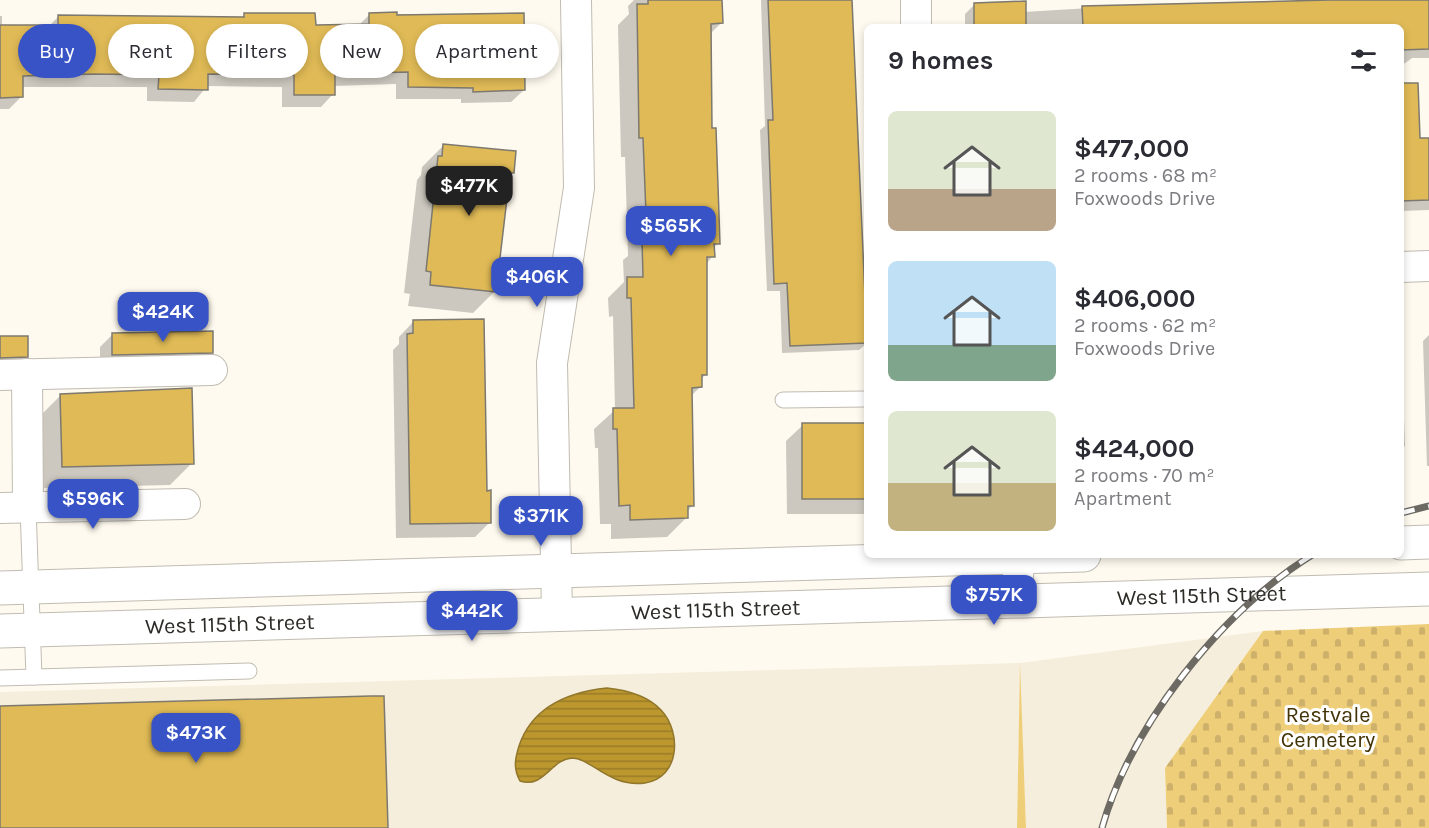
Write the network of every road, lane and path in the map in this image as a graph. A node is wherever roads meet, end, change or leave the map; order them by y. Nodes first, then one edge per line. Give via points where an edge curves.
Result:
1 (576, 0) edge
2 (916, 0) edge
3 (916, 24) edge
4 (1429, 266) edge
5 (1404, 267) edge
6 (212, 370) dead end
7 (14, 374) edge
8 (864, 399) edge
9 (783, 400) dead end
10 (185, 504) dead end
11 (14, 507) edge
12 (1429, 542) edge
13 (1404, 543) edge
14 (960, 558) edge
15 (1018, 558) edge
16 (556, 572) junction
17 (15, 588) edge
18 (1429, 589) edge
19 (1017, 599) junction
20 (557, 614) junction
21 (32, 630) junction
22 (0, 631) edge
23 (249, 671) dead end
24 (34, 677) junction
25 (0, 678) edge

1 - 16 street via 579,188 552,363
2 - 3 street
4 - 5 street
6 - 7 street
7 - 11 street
8 - 9 lane
10 - 11 street
11 - 17 lane
12 - 13 street
14 - 16 street, West 115th Street
15 - 19 street
16 - 17 street, West 115th Street
16 - 20 street
17 - 21 lane
18 - 19 street, West 115th Street
19 - 20 street, West 115th Street
20 - 21 street, West 115th Street
21 - 22 street, West 115th Street
21 - 24 lane
23 - 24 lane
24 - 25 lane

